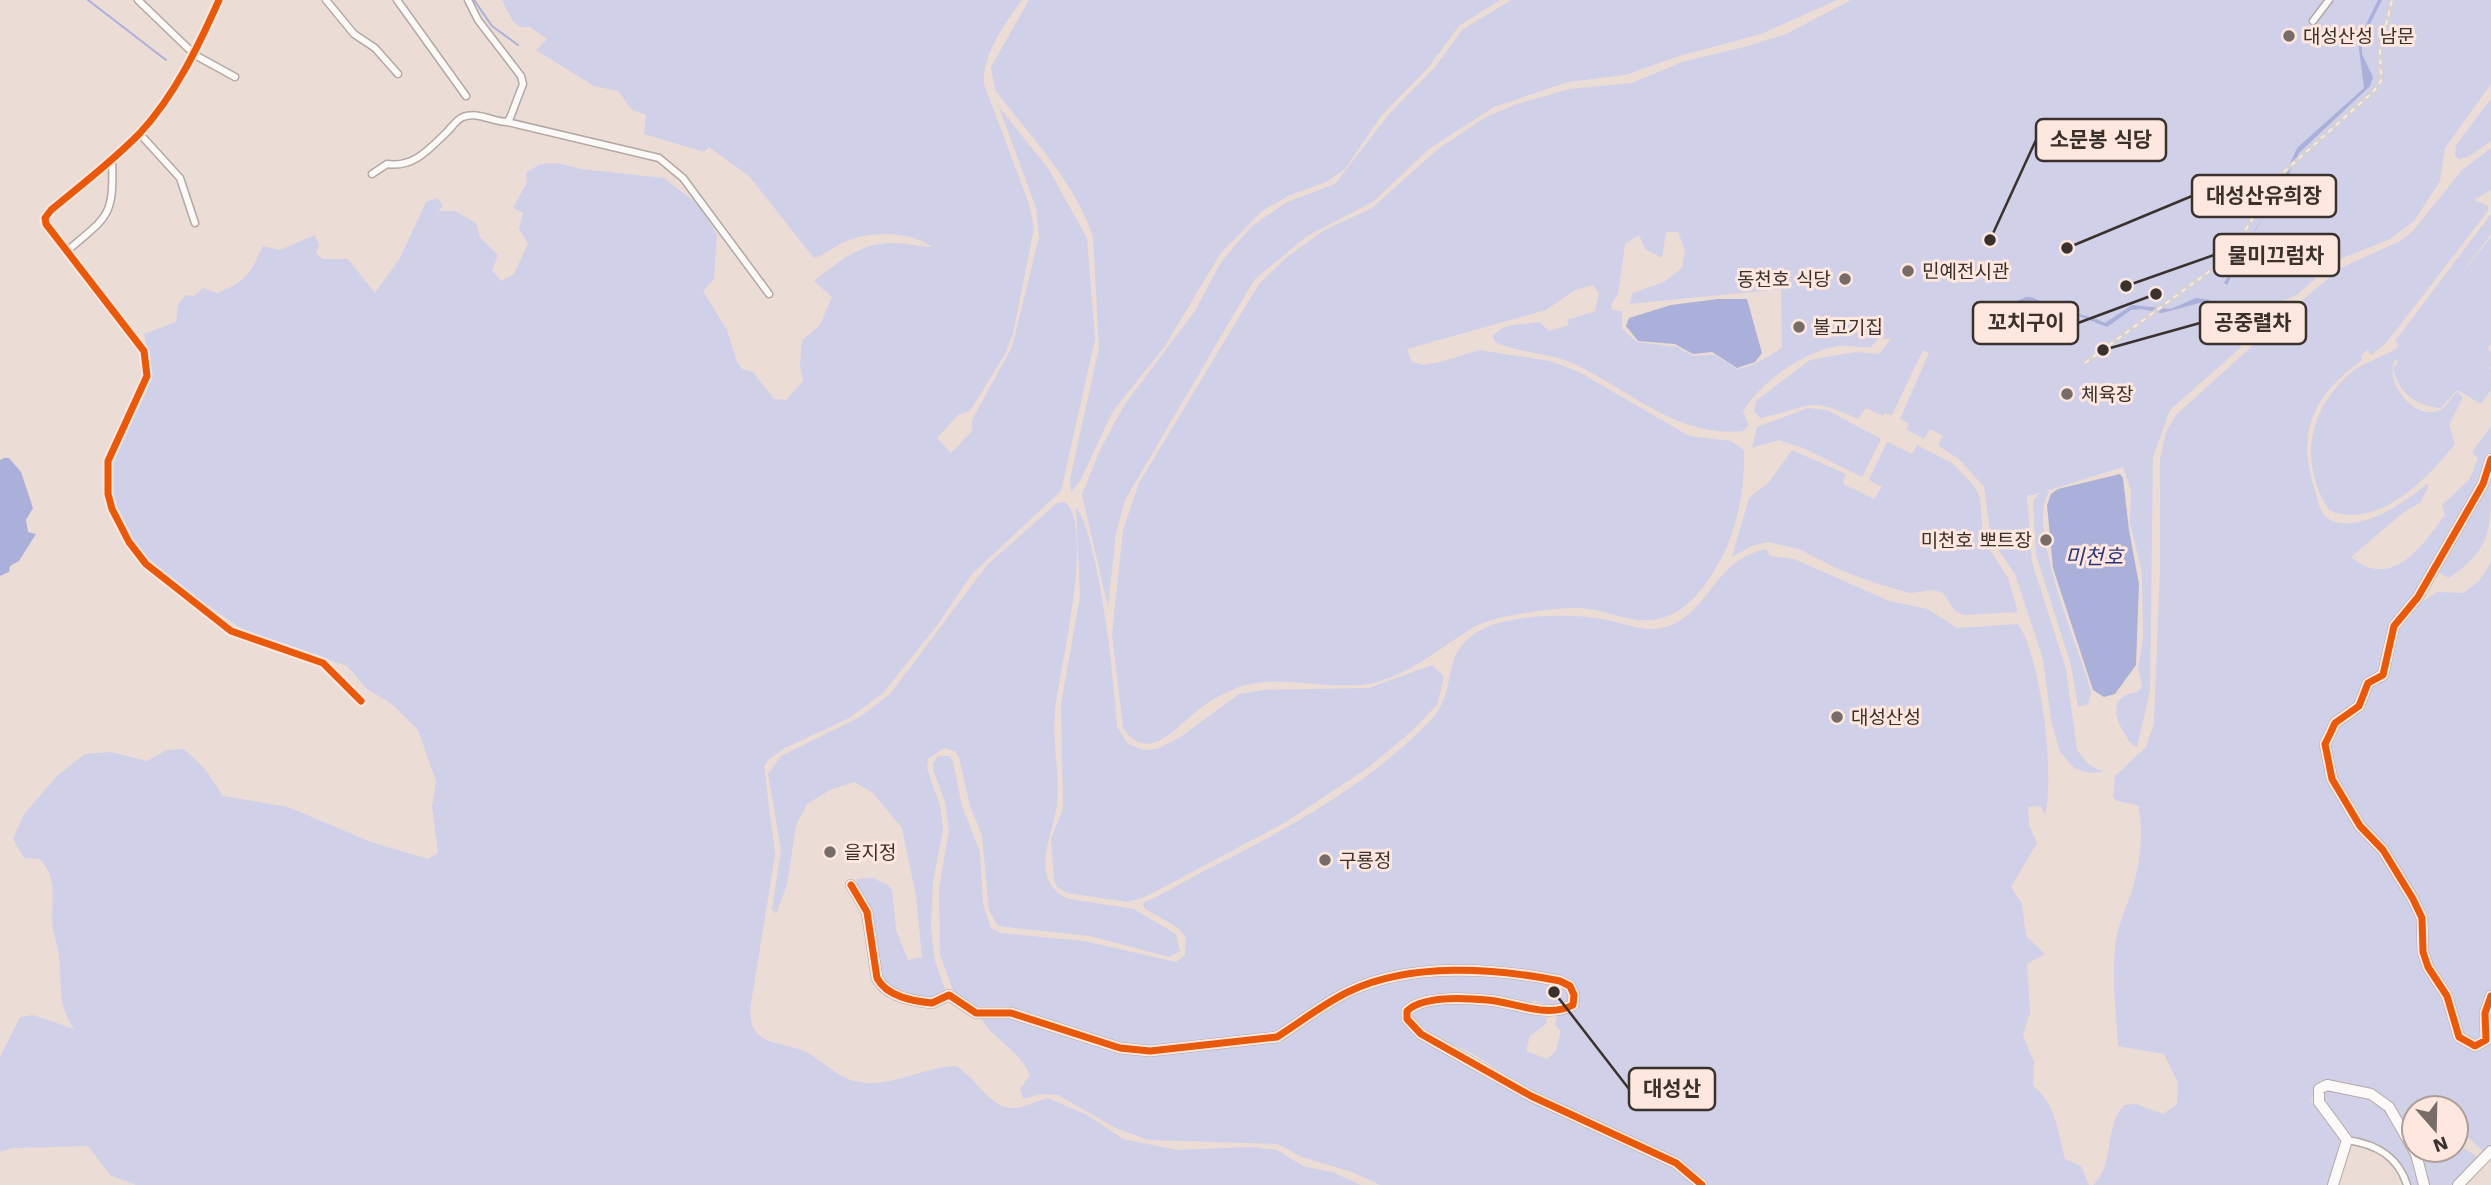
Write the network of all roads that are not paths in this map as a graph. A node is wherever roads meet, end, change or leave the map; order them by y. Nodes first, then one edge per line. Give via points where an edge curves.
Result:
1 (138, 0) edge
2 (219, 0) edge
3 (326, 0) edge
4 (397, 0) edge
5 (468, 0) edge
6 (2329, 0) edge
7 (2313, 21) dead end
8 (195, 55) junction
9 (398, 75) dead end
10 (235, 78) dead end
11 (467, 96) dead end
12 (506, 122) junction
13 (139, 133) junction
14 (112, 159) junction
15 (372, 174) dead end
16 (195, 223) dead end
17 (67, 251) junction
18 (769, 294) dead end
19 (2491, 459) edge
20 (361, 701) dead end
21 (851, 885) dead end
22 (2491, 996) edge
23 (2347, 1140) junction
24 (2491, 1151) edge
25 (1702, 1185) edge
26 (2333, 1185) edge
27 (2407, 1185) edge
28 (2424, 1185) edge
29 (2458, 1185) edge

1 - 8 street
2 - 8 street
3 - 9 street
4 - 11 street
5 - 12 street via 521,76 520,94
6 - 7 street
8 - 10 street
8 - 13 street
12 - 15 street via 461,117 415,161 387,164
12 - 18 street via 659,158 683,178
13 - 14 street
13 - 16 street via 180,178
14 - 17 street via 110,211
14 - 17 street via 45,218
17 - 20 street via 144,351 147,376 108,461 112,509 129,542 157,575 231,631 323,663
19 - 22 street via 2483,484 2418,597 2394,626 2383,675 2368,683 2359,706 2335,723 2325,744 2335,786 2360,826 2383,850 2422,918 2428,967 2447,996 2459,1037 2467,1044 2475,1046 2486,1040 2485,1013
21 - 25 street via 866,912 877,978 889,990 932,1003 949,995 976,1013 1011,1013 1120,1048 1150,1051 1277,1037 1347,993 1403,976 1471,969 1560,981 1570,986 1574,995 1573,1005 1562,1011 1489,1000 1429,1002 1412,1007 1407,1019 1421,1034 1531,1096 1676,1163
23 - 26 street
23 - 27 street via 2367,1143 2395,1159
23 - 28 street via 2319,1102 2319,1089 2327,1085 2360,1091 2389,1107 2416,1154
24 - 29 street

